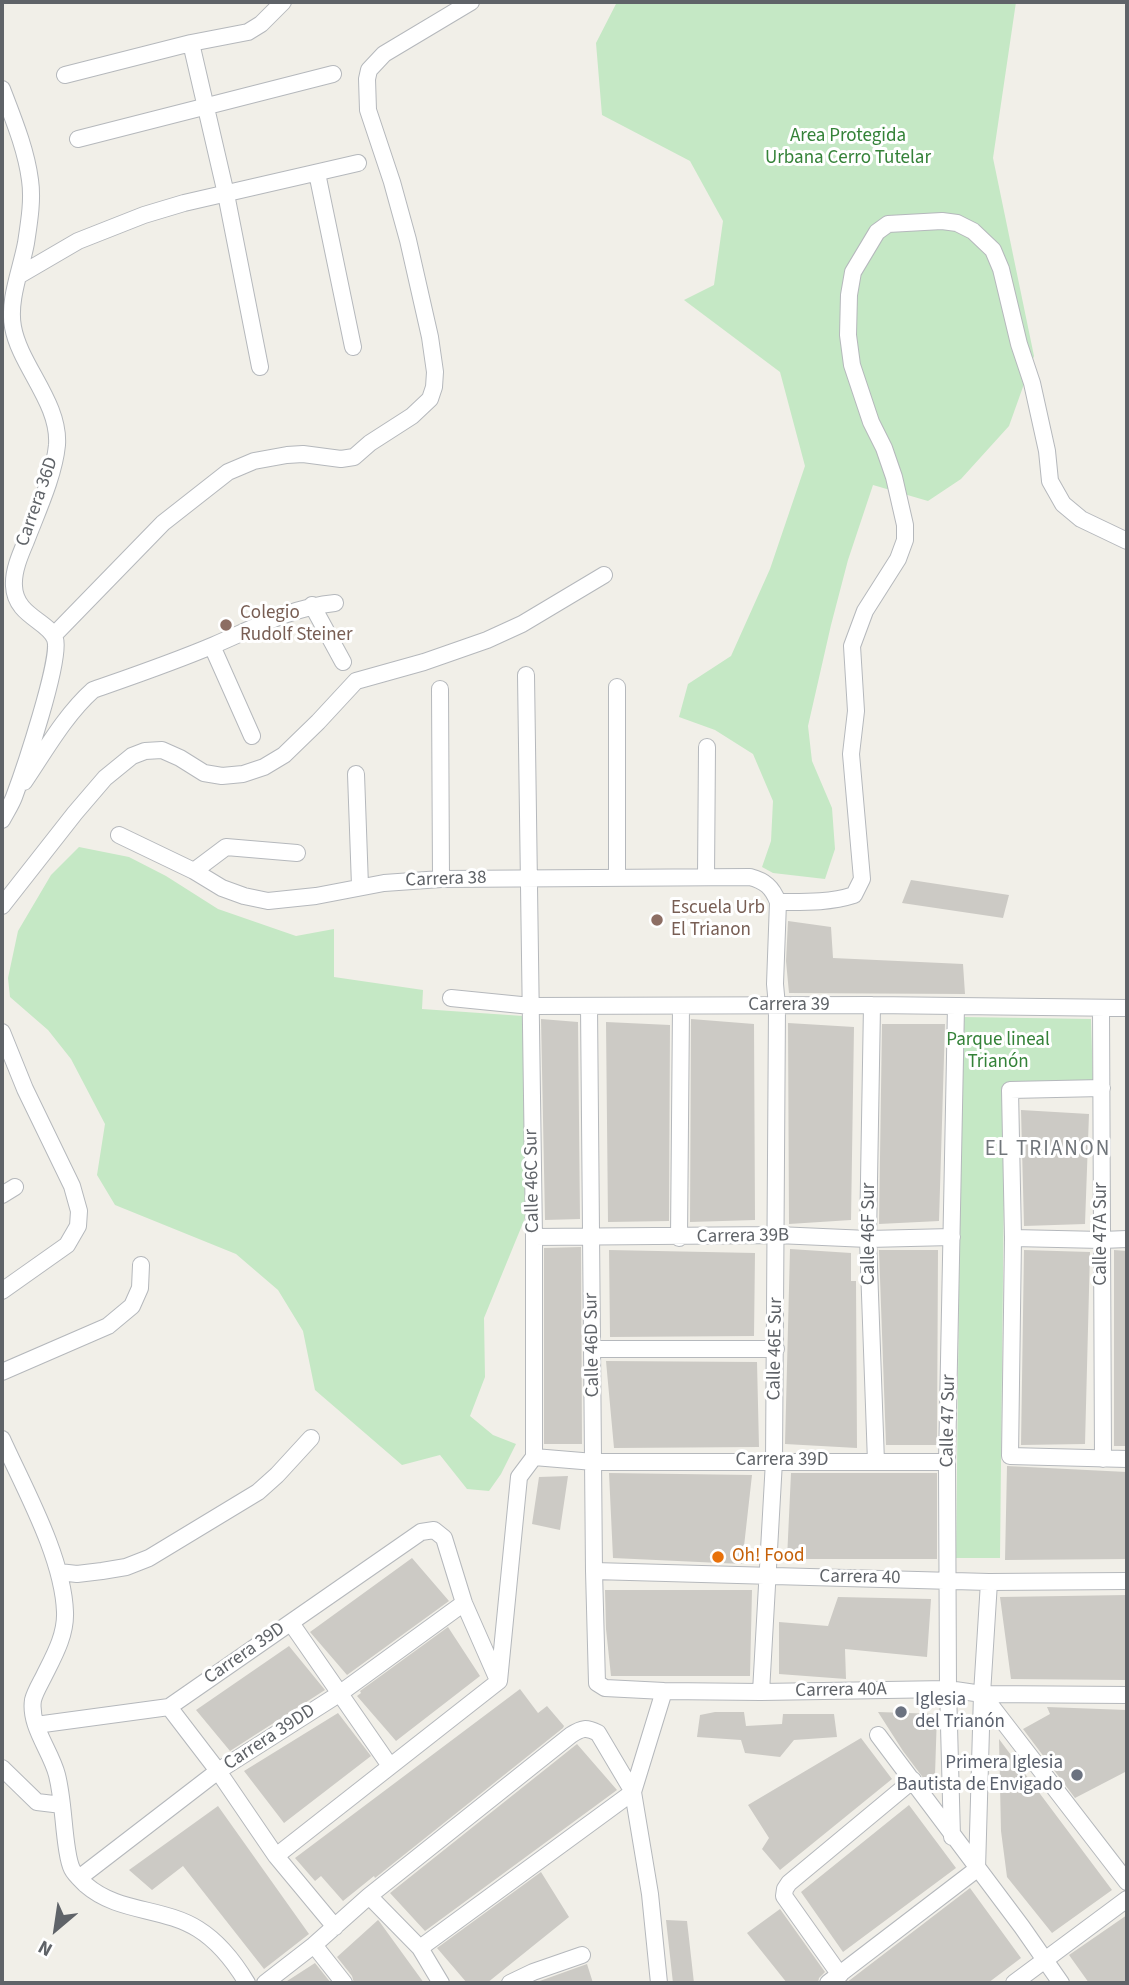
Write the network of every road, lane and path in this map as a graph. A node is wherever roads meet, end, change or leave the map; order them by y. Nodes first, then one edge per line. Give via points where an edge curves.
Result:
1 (283, 2) edge
2 (471, 2) edge
3 (191, 43) junction
4 (333, 74) dead end
5 (65, 75) dead end
6 (2, 89) edge
7 (205, 106) junction
8 (78, 139) dead end
9 (358, 163) dead end
10 (317, 173) junction
11 (226, 194) junction
12 (18, 276) junction
13 (354, 346) dead end
14 (260, 367) dead end
15 (1127, 541) edge
16 (604, 575) dead end
17 (335, 603) dead end
18 (312, 605) junction
19 (54, 635) junction
20 (212, 646) junction
21 (343, 662) dead end
22 (526, 675) dead end
23 (617, 687) dead end
24 (440, 689) dead end
25 (252, 736) dead end
26 (707, 747) dead end
27 (356, 774) dead end
28 (13, 799) junction
29 (2, 820) edge
30 (119, 835) dead end
31 (296, 853) dead end
32 (194, 871) junction
33 (617, 877) junction
34 (706, 877) junction
35 (529, 878) junction
36 (440, 879) junction
37 (360, 886) junction
38 (778, 902) junction
39 (2, 906) edge
40 (451, 998) dead end
41 (872, 1005) junction
42 (531, 1006) junction
43 (589, 1006) junction
44 (681, 1006) junction
45 (777, 1006) junction
46 (956, 1006) junction
47 (1101, 1008) junction
48 (1127, 1008) edge
49 (2, 1032) edge
50 (1102, 1088) junction
51 (777, 1236) junction
52 (534, 1237) junction
53 (591, 1237) junction
54 (953, 1237) junction
55 (678, 1238) junction
56 (1013, 1238) junction
57 (868, 1239) junction
58 (1127, 1239) edge
59 (1102, 1240) junction
60 (141, 1265) dead end
61 (2, 1291) edge
62 (593, 1349) junction
63 (776, 1349) junction
64 (2, 1372) edge
65 (311, 1438) dead end
66 (2, 1439) edge
67 (534, 1457) junction
68 (1103, 1459) junction
69 (1127, 1459) edge
70 (774, 1461) junction
71 (594, 1462) junction
72 (876, 1462) junction
73 (947, 1462) junction
74 (59, 1572) junction
75 (594, 1572) junction
76 (768, 1577) junction
77 (948, 1580) junction
78 (1127, 1581) edge
79 (989, 1582) junction
80 (464, 1603) junction
81 (291, 1623) junction
82 (499, 1682) junction
83 (597, 1683) joint
84 (948, 1689) junction
85 (664, 1691) junction
86 (761, 1692) junction
87 (339, 1693) junction
88 (982, 1694) junction
89 (1127, 1695) edge
90 (169, 1707) junction
91 (36, 1725) junction
92 (878, 1735) dead end
93 (390, 1766) junction
94 (2, 1768) edge
95 (218, 1771) junction
96 (913, 1780) junction
97 (633, 1792) junction
98 (62, 1805) junction
99 (952, 1836) junction
100 (276, 1856) junction
101 (977, 1869) junction
102 (79, 1878) junction
103 (1127, 1882) edge
104 (369, 1896) junction
105 (1127, 1899) edge
106 (335, 1927) junction
107 (314, 1945) junction
108 (420, 1948) junction
109 (582, 1955) dead end
110 (1044, 1960) junction
111 (834, 1979) edge
112 (247, 1983) edge
113 (265, 1983) edge
114 (344, 1983) edge
115 (441, 1983) edge
116 (510, 1983) edge
117 (659, 1983) edge
118 (1014, 1983) edge
119 (1061, 1983) edge

1 - 3 street via 247,32
2 - 19 street via 384,54 367,79 368,110 408,240 430,337 435,372 430,398 354,457 287,455 228,472 163,523
3 - 5 street
3 - 7 street
4 - 7 street
6 - 12 street, Carrera 36D via 30,180 30,212
7 - 8 street
7 - 11 street
9 - 10 street
10 - 11 street
10 - 13 street
11 - 12 street via 110,227
11 - 14 street
12 - 19 street, Carrera 36D via 13,327 54,421 57,443 14,587 26,611
15 - 38 street via 1081,519 1063,504 1050,481 1032,383 993,250 957,223 888,224 877,232 853,272 848,335 852,365 894,477 905,540 865,611 852,646 856,711 851,754 863,872 854,895 821,902
16 - 39 street via 487,640 356,681 284,755 264,767 222,776 204,773 162,750 132,756 82,804
17 - 18 street
18 - 20 street
18 - 21 street
19 - 28 street via 56,654
20 - 25 street
20 - 28 street via 93,690
22 - 35 street, Calle 46C Sur
23 - 33 street
24 - 36 street
26 - 34 street
27 - 37 street
28 - 29 street
30 - 32 street, Carrera 38
31 - 32 street via 226,847
32 - 37 street, Carrera 38 via 244,896 268,901
33 - 34 street, Carrera 38
33 - 35 street, Carrera 38
34 - 38 street, Carrera 38 via 750,877 767,884
35 - 36 street, Carrera 38
35 - 42 street, Calle 46C Sur
36 - 37 street, Carrera 38
38 - 45 street
40 - 42 street, Carrera 39
41 - 45 street, Carrera 39
41 - 46 street, Carrera 39
41 - 57 street, Calle 46F Sur
42 - 43 street, Carrera 39
42 - 52 street, Calle 46C Sur
43 - 44 street, Carrera 39
43 - 53 street, Calle 46D Sur
44 - 45 street, Carrera 39
44 - 55 street
45 - 51 street, Calle 46E Sur
46 - 47 street, Carrera 39
46 - 54 street, Calle 47 Sur
47 - 48 street, Carrera 39
47 - 50 street, Calle 47A Sur
49 - 61 street via 79,1211 78,1226 67,1245
50 - 56 street via 1010,1090
50 - 59 street, Calle 47A Sur
51 - 55 street, Carrera 39B
51 - 57 street, Carrera 39B
51 - 63 street, Calle 46E Sur
52 - 53 street, Carrera 39B
52 - 67 street, Calle 46C Sur
53 - 55 street, Carrera 39B
53 - 62 street, Calle 46D Sur
54 - 57 street, Carrera 39B
54 - 73 street, Calle 47 Sur
56 - 59 street
56 - 68 street via 1010,1456
57 - 72 street, Calle 46F Sur
58 - 59 street
59 - 68 street, Calle 47A Sur
60 - 64 street via 140,1288 132,1306 108,1326
62 - 63 street
62 - 71 street, Calle 46D Sur
63 - 70 street, Calle 46E Sur
65 - 74 street via 258,1492 149,1558 102,1571
66 - 74 street
67 - 71 street, Carrera 39D
67 - 82 street, Calle 46C Sur via 519,1477
68 - 69 street
70 - 71 street, Carrera 39D
70 - 72 street, Carrera 39D
70 - 76 street, Calle 46E Sur
71 - 75 street, Calle 46D Sur
72 - 73 street, Carrera 39D
73 - 77 street, Calle 47 Sur
74 - 91 street via 65,1612 62,1633 35,1693
75 - 76 street, Carrera 40
75 - 83 street, Calle 46D Sur
76 - 77 street, Carrera 40
76 - 86 street, Calle 46E Sur
77 - 79 street, Carrera 40
77 - 84 street, Calle 47 Sur
78 - 79 street, Carrera 40
79 - 88 street
80 - 81 street, Carrera 39D via 444,1538 434,1530 421,1532
80 - 82 street
80 - 87 street, Carrera 39DD
81 - 87 street
81 - 90 street, Carrera 39D
82 - 93 street
83 - 85 street, Carrera 40A via 605,1688
84 - 86 street, Carrera 40A
84 - 88 street, Carrera 40A
84 - 99 street, Calle 47 Sur
85 - 86 street, Carrera 40A
85 - 97 street
87 - 93 street
87 - 95 street, Carrera 39DD
88 - 89 street, Carrera 40A
88 - 101 street
88 - 103 street
90 - 91 street, Carrera 39D
90 - 95 street
91 - 98 street via 57,1774
92 - 96 street
93 - 100 street
94 - 98 street via 37,1802
95 - 100 street
95 - 102 street, Carrera 39DD
96 - 99 street
96 - 111 street via 785,1889 784,1896
97 - 104 street via 598,1733 580,1729
97 - 108 street
97 - 117 street
98 - 102 street via 69,1858
99 - 101 street
100 - 106 street
101 - 110 street
101 - 111 street
102 - 112 street via 109,1900 198,1928 214,1940
104 - 106 street
104 - 108 street
105 - 110 street
106 - 107 street
107 - 113 street
107 - 114 street
108 - 115 street
109 - 116 street
110 - 118 street
110 - 119 street

